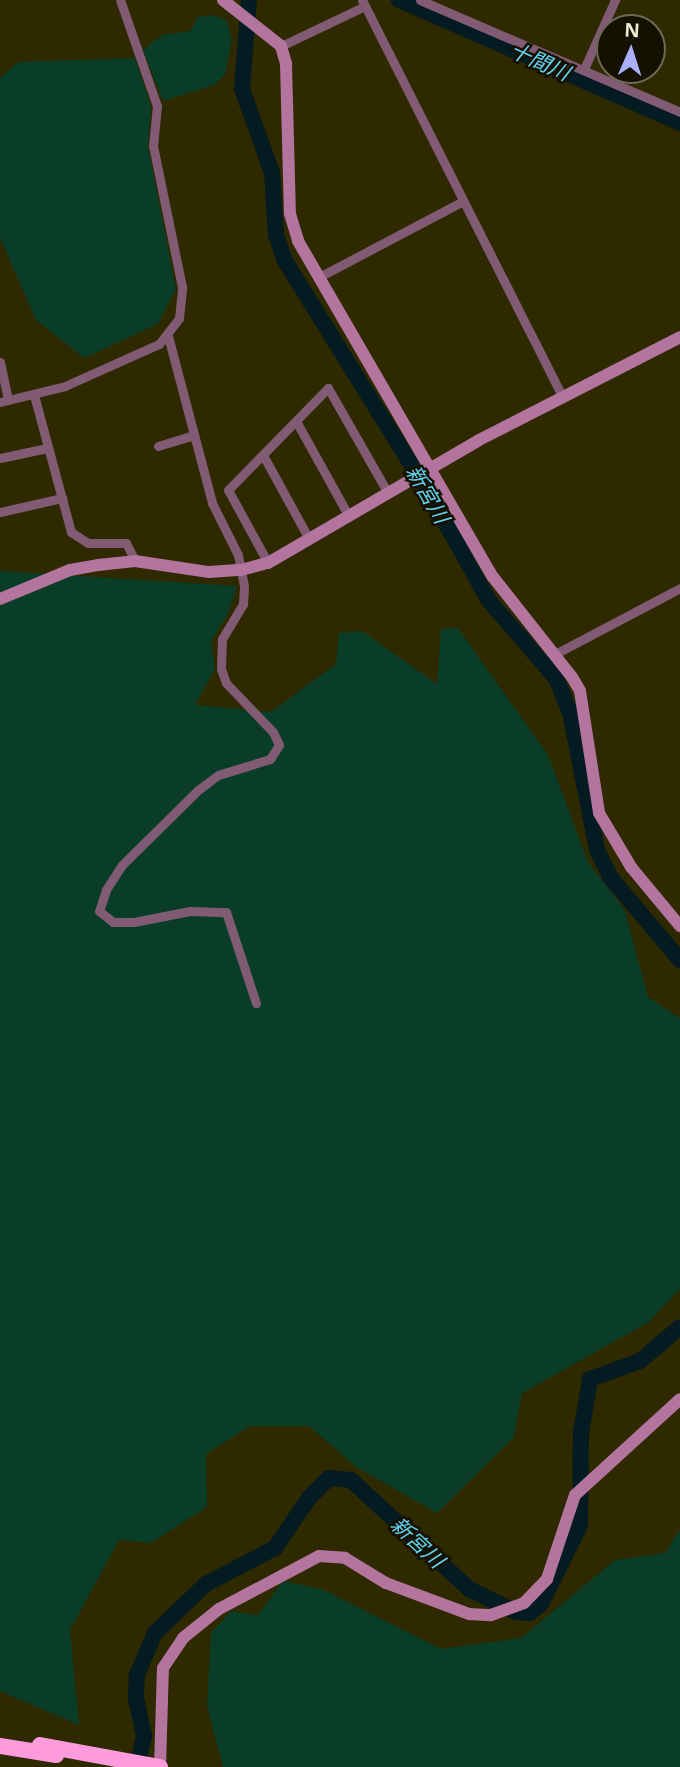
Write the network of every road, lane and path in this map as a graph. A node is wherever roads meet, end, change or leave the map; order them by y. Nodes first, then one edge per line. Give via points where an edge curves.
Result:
1 (120, 0) edge
2 (223, 0) edge
3 (420, 0) edge
4 (615, 0) edge
5 (364, 3) edge
6 (281, 46) junction
7 (584, 69) junction
8 (680, 112) edge
9 (463, 201) junction
10 (319, 277) junction
11 (167, 337) junction
12 (680, 337) edge
13 (0, 362) edge
14 (34, 395) junction
15 (562, 396) junction
16 (4, 401) edge
17 (296, 421) junction
18 (194, 435) junction
19 (158, 446) dead end
20 (47, 448) junction
21 (264, 455) junction
22 (0, 458) edge
23 (427, 470) junction
24 (388, 492) junction
25 (62, 498) junction
26 (0, 512) edge
27 (348, 515) junction
28 (309, 539) junction
29 (135, 561) junction
30 (268, 563) junction
31 (241, 570) junction
32 (680, 588) edge
33 (0, 599) edge
34 (555, 654) junction
35 (680, 926) edge
36 (256, 1003) dead end
37 (680, 1399) edge
38 (0, 1739) edge
39 (0, 1746) edge
40 (39, 1749) junction
41 (125, 1767) edge
42 (160, 1767) edge

1 - 11 street via 157,106 153,146 182,288 179,318
2 - 6 street
3 - 7 street
4 - 7 street
5 - 6 street
5 - 9 street
6 - 10 street via 286,64 290,214 298,241
7 - 8 street
9 - 10 street
9 - 15 street
10 - 23 street
11 - 14 street via 65,386
11 - 18 street
12 - 15 street
13 - 16 street
14 - 16 street
14 - 20 street
15 - 23 street
17 - 21 street
17 - 24 street via 328,388
17 - 27 street
18 - 19 street
18 - 31 street via 220,524 238,555
20 - 22 street
20 - 25 street
21 - 28 street
21 - 30 street via 228,490
23 - 24 street
23 - 34 street via 493,577
24 - 27 street
25 - 26 street
25 - 29 street via 77,538 88,543 126,543
27 - 28 street
28 - 30 street
29 - 31 street via 209,572
29 - 33 street via 70,570
30 - 31 street
31 - 36 street via 243,604 222,639 221,670 226,683 273,732 279,745 275,754 258,766 218,775 197,791 131,855 99,905 104,918 113,922 226,912
32 - 34 street
34 - 35 street via 580,691 599,813 631,867
37 - 42 street via 575,1495 547,1579 524,1603 491,1615 469,1614 386,1583 345,1558 319,1556 219,1609 183,1637 163,1668
38 - 40 highway
39 - 40 highway
40 - 41 highway
40 - 42 highway, bridge

